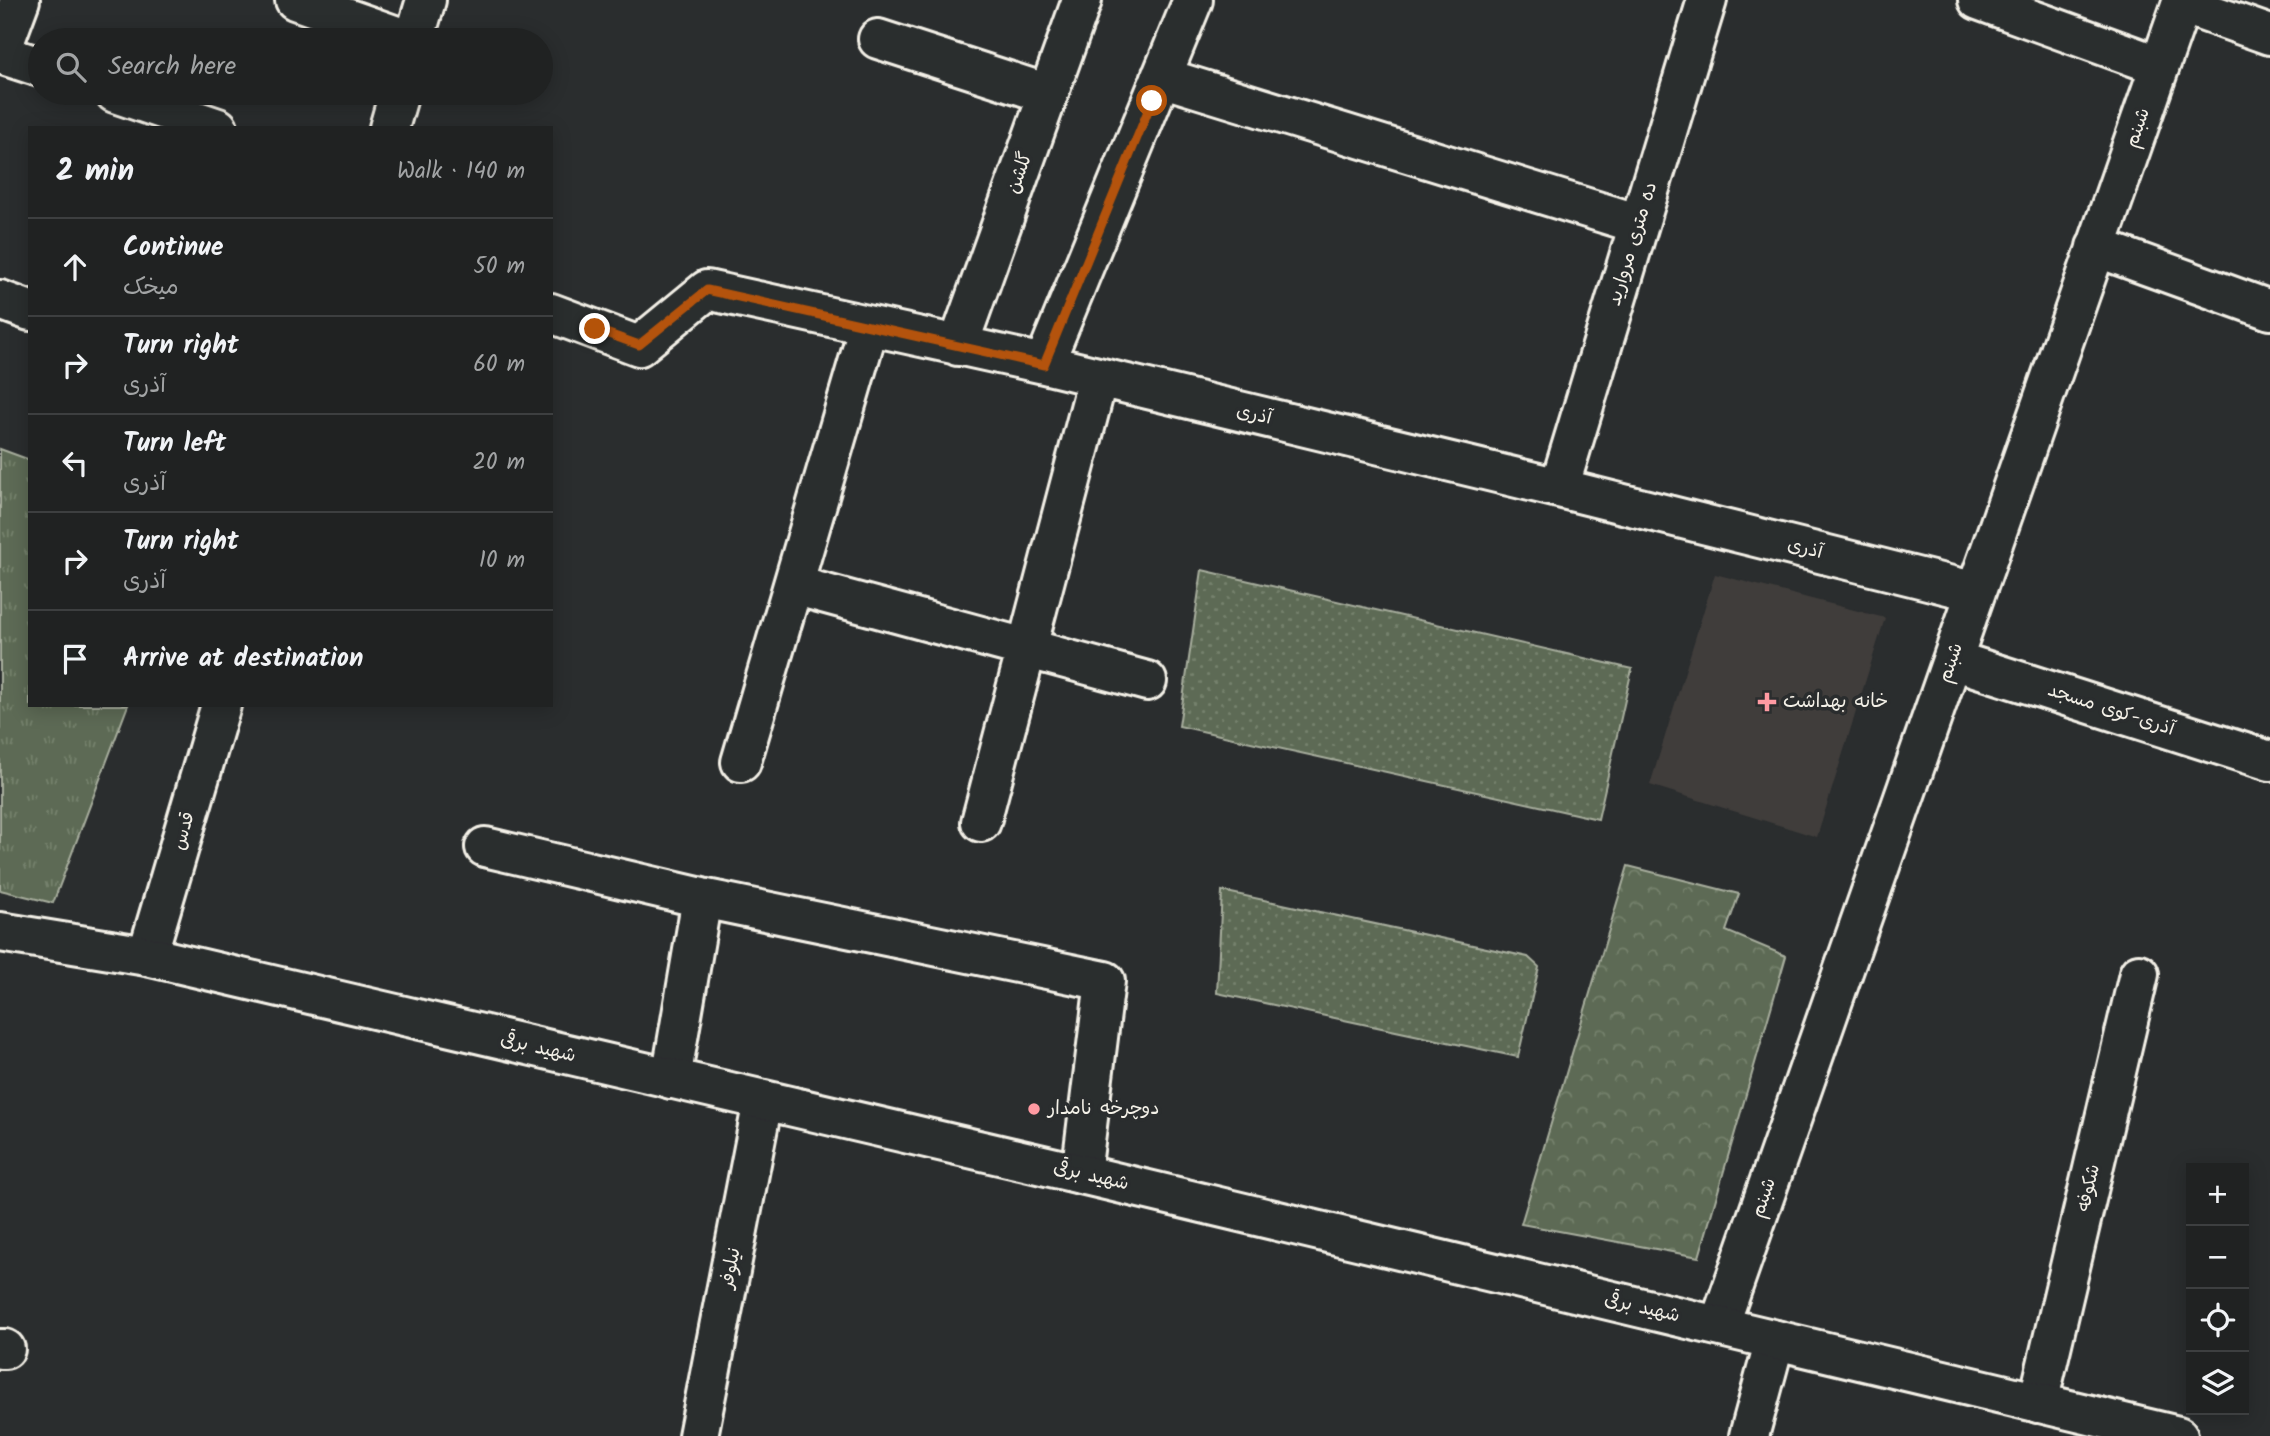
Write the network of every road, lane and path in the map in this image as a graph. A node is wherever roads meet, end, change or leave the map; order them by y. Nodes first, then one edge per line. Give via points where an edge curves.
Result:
1 (20, 0) edge
2 (295, 0) edge
3 (426, 0) edge
4 (1082, 0) edge
5 (1193, 0) edge
6 (1707, 0) edge
7 (1978, 0) edge
8 (2182, 2) edge
9 (374, 28) edge
10 (418, 28) edge
11 (2270, 35) edge
12 (878, 39) dead end
13 (0, 54) edge
14 (28, 63) edge
15 (2160, 66) junction
16 (1161, 77) junction
17 (1048, 94) junction
18 (150, 105) edge
19 (396, 105) edge
20 (212, 126) edge
21 (390, 126) edge
22 (1639, 224) junction
23 (2096, 247) junction
24 (0, 300) edge
25 (28, 310) edge
26 (2270, 310) edge
27 (553, 314) edge
28 (869, 326) junction
29 (958, 346) junction
30 (1044, 365) junction
31 (1098, 377) junction
32 (1559, 488) junction
33 (793, 585) junction
34 (1976, 592) junction
35 (1027, 649) junction
36 (1953, 660) junction
37 (1147, 681) dead end
38 (220, 707) edge
39 (2270, 761) edge
40 (741, 762) dead end
41 (981, 822) dead end
42 (485, 847) dead end
43 (702, 898) junction
44 (0, 933) edge
45 (147, 956) junction
46 (2139, 974) dead end
47 (671, 1079) junction
48 (763, 1101) junction
49 (1082, 1174) junction
50 (1719, 1326) junction
51 (1774, 1340) junction
52 (2038, 1403) junction
53 (698, 1436) edge
54 (1749, 1436) edge
55 (2178, 1436) edge

1 - 13 street
2 - 9 street
3 - 10 street
4 - 17 street, گلشن
5 - 16 street
6 - 22 street, ده متری مروارید
7 - 15 street
8 - 11 street
8 - 15 street, شبنم
12 - 17 street
13 - 14 street
15 - 23 street, شبنم
16 - 22 street
16 - 30 street
17 - 29 street, گلشن
18 - 20 street
19 - 21 street
22 - 32 street, ده متری مروارید
23 - 26 street
23 - 34 street, شبنم
24 - 25 street
27 - 28 street, آذری via 639,345 707,290
28 - 29 street, آذری
28 - 33 street
29 - 30 street, آذری
30 - 31 street, آذری
31 - 32 street, آذری
31 - 35 street
32 - 34 street, آذری
33 - 35 street
33 - 40 street
34 - 36 street, شبنم
35 - 37 street
35 - 41 street
36 - 39 street, آذری-کوی مسجد
36 - 50 street, شبنم
38 - 45 street, قدس
42 - 43 street
43 - 47 street
43 - 49 street via 1105,981
44 - 45 street, شهید برقی
45 - 47 street, شهید برقی
46 - 52 street, شکوفه
47 - 48 street, شهید برقی
48 - 49 street, شهید برقی
48 - 53 street, نیلوفر
49 - 50 street, شهید برقی
50 - 51 street, شهید برقی
51 - 52 street, شهید برقی
51 - 54 street
52 - 55 street, شهید برقی

